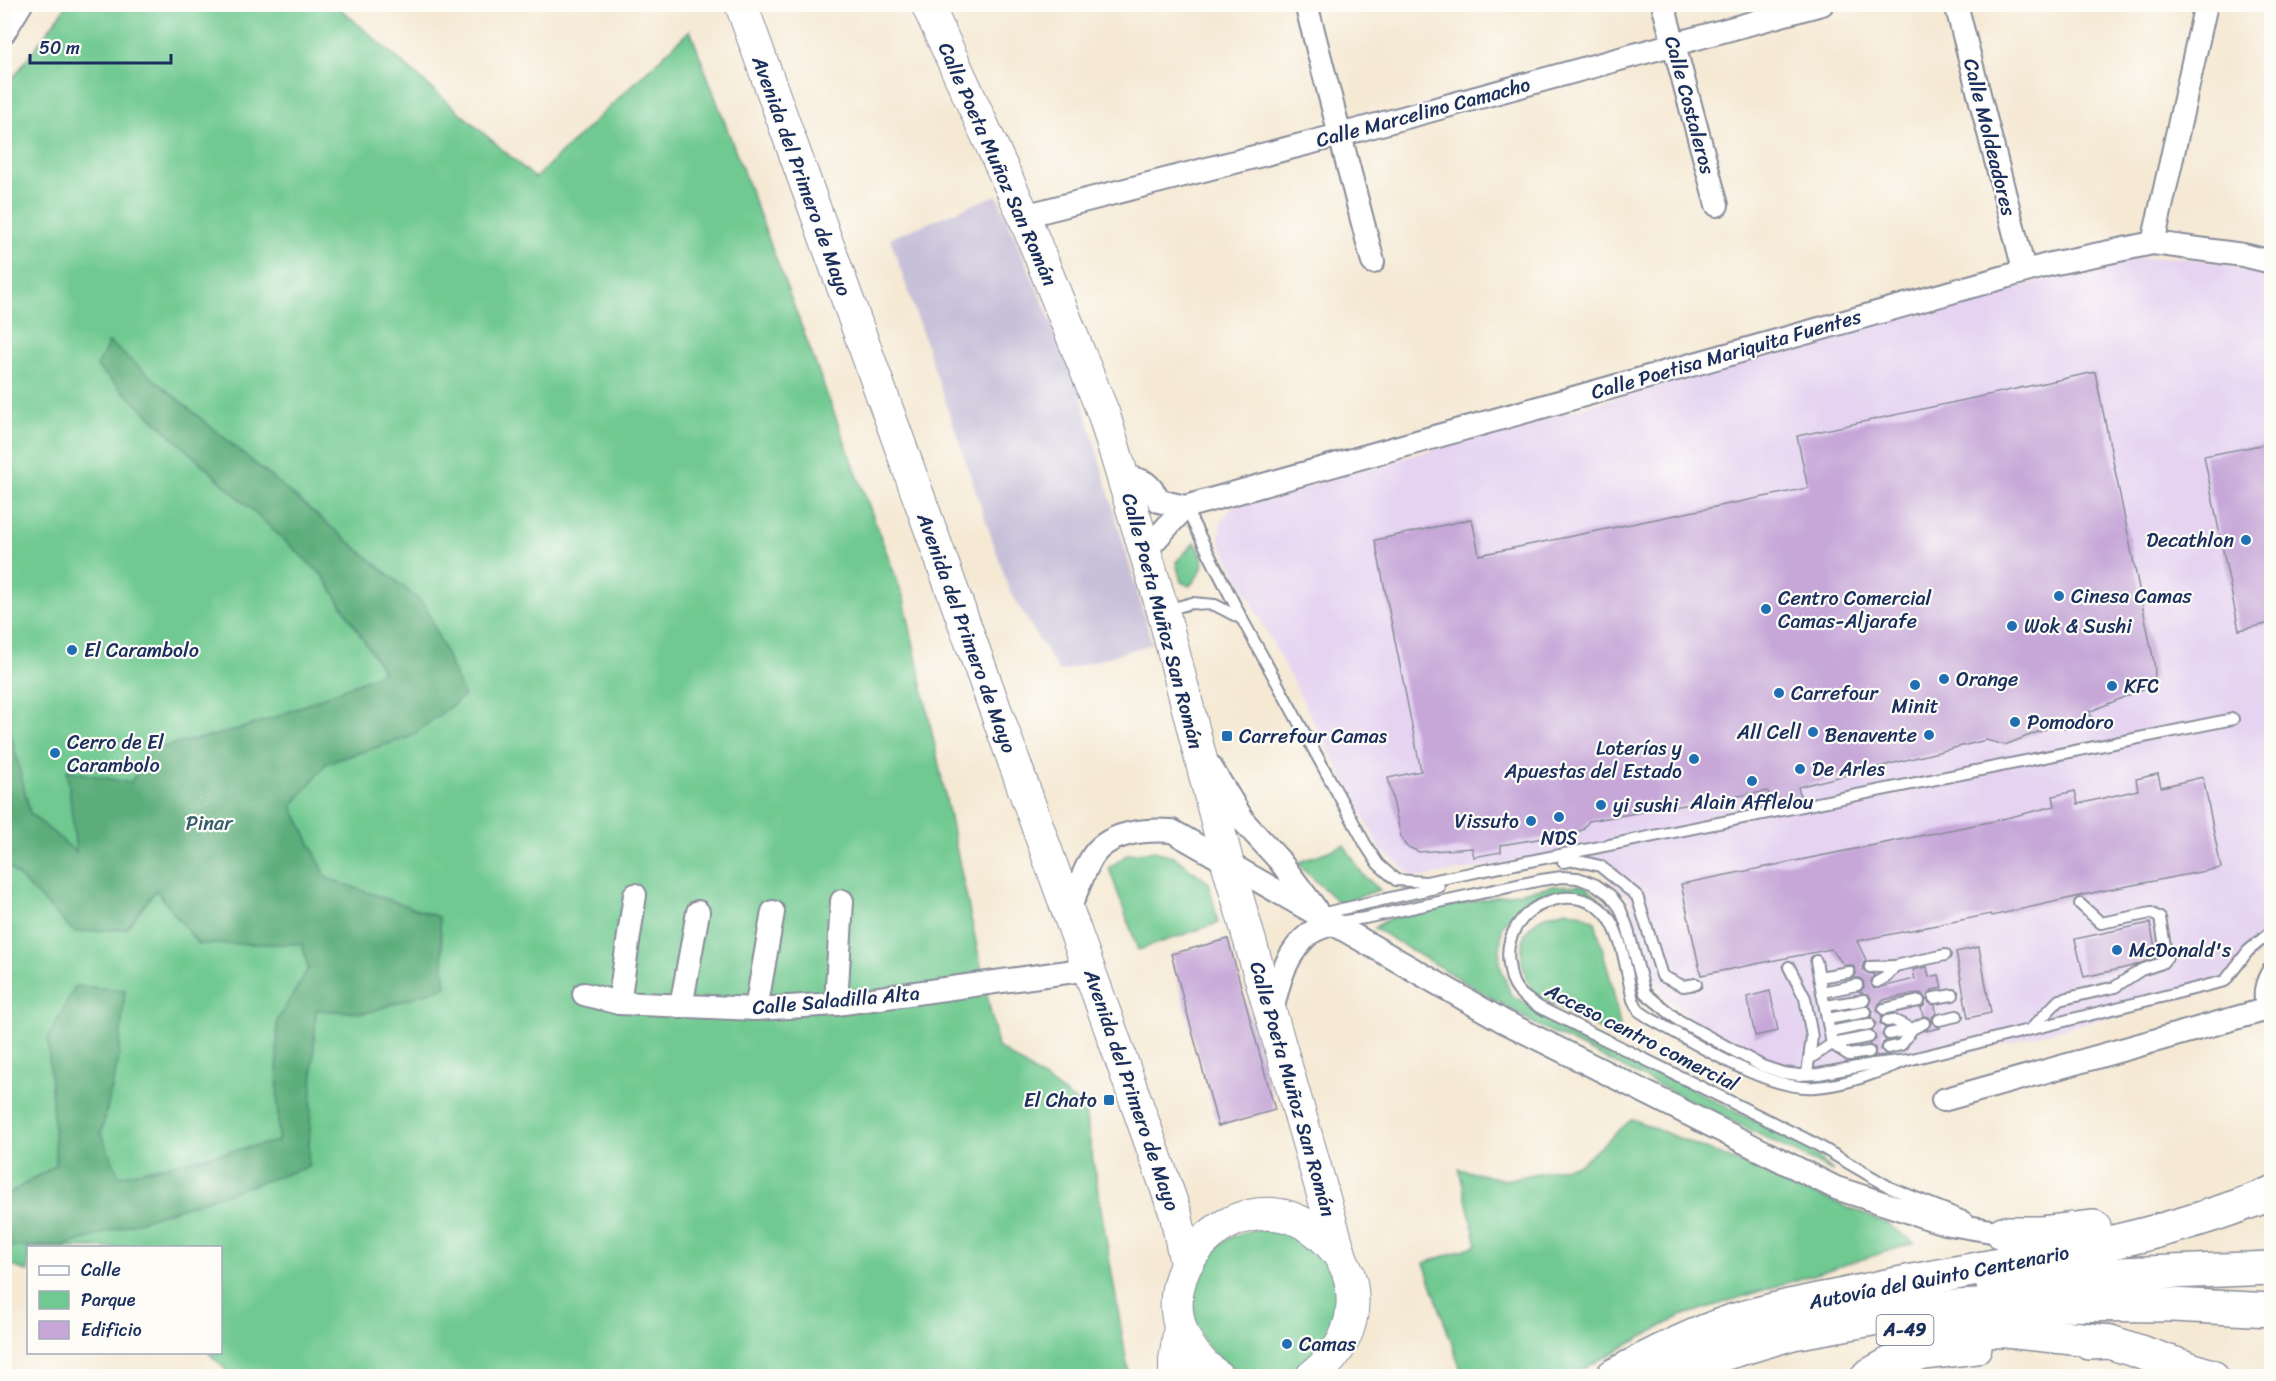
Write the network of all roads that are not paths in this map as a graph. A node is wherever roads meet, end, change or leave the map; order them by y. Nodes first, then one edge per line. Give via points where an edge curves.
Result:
1 (21, 4) edge
2 (741, 4) edge
3 (927, 4) edge
4 (1306, 4) edge
5 (1664, 4) edge
6 (1822, 4) edge
7 (1956, 4) edge
8 (2206, 4) edge
9 (4, 32) edge
10 (1674, 43) junction
11 (1340, 135) junction
12 (1717, 205) dead end
13 (1024, 216) junction
14 (2152, 243) junction
15 (1373, 262) dead end
16 (2271, 262) edge
17 (2024, 270) junction
18 (1124, 477) junction
19 (1185, 507) junction
20 (1145, 551) junction
21 (1163, 611) junction
22 (1242, 620) junction
23 (2233, 719) dead end
24 (1197, 744) junction
25 (1228, 865) junction
26 (635, 895) dead end
27 (842, 901) dead end
28 (2080, 904) dead end
29 (1068, 911) junction
30 (698, 912) dead end
31 (773, 912) dead end
32 (1327, 918) junction
33 (2271, 931) edge
34 (1945, 955) dead end
35 (1816, 961) dead end
36 (1895, 966) junction
37 (1789, 967) dead end
38 (1870, 968) dead end
39 (1089, 969) junction
40 (1849, 972) dead end
41 (2271, 974) edge
42 (1819, 977) junction
43 (1877, 982) dead end
44 (1696, 984) dead end
45 (1857, 985) dead end
46 (1822, 992) junction
47 (584, 994) dead end
48 (1953, 995) dead end
49 (1934, 998) dead end
50 (1863, 1000) dead end
51 (1919, 1001) dead end
52 (619, 1003) junction
53 (836, 1004) junction
54 (1887, 1004) dead end
55 (1825, 1006) junction
56 (681, 1007) junction
57 (756, 1009) junction
58 (1866, 1011) dead end
59 (2270, 1012) edge
60 (1272, 1013) junction
61 (1957, 1016) dead end
62 (1827, 1019) junction
63 (1939, 1020) dead end
64 (1887, 1021) dead end
65 (1924, 1023) dead end
66 (1869, 1024) dead end
67 (1912, 1029) junction
68 (2031, 1029) junction
69 (1830, 1032) junction
70 (1889, 1034) dead end
71 (1869, 1037) dead end
72 (1832, 1044) junction
73 (1888, 1048) dead end
74 (1869, 1052) dead end
75 (1809, 1059) junction
76 (1908, 1060) junction
77 (1807, 1074) junction
78 (1943, 1100) dead end
79 (2271, 1172) edge
80 (2271, 1183) edge
81 (2271, 1193) edge
82 (2271, 1198) edge
83 (2228, 1211) junction
84 (2138, 1218) junction
85 (2003, 1233) junction
86 (1341, 1257) junction
87 (1186, 1264) junction
88 (2271, 1268) edge
89 (2271, 1310) edge
90 (1733, 1321) junction
91 (1180, 1327) junction
92 (2110, 1342) junction
93 (1343, 1343) junction
94 (2016, 1347) junction
95 (1174, 1377) edge
96 (1217, 1377) edge
97 (1312, 1377) edge
98 (1353, 1377) edge
99 (1613, 1377) edge
100 (1667, 1377) edge
101 (1705, 1377) edge
102 (1868, 1377) edge
103 (2154, 1377) edge
104 (2211, 1377) edge

1 - 9 street
2 - 29 main road, Avenida del Primero de Mayo
3 - 13 main road, Calle Poeta Muñoz San Román
4 - 11 street
5 - 10 street, Calle Costaleros
6 - 10 street, Calle Marcelino Camacho
7 - 17 street, Calle Moldeadores
8 - 14 street
10 - 11 street, Calle Marcelino Camacho
10 - 12 street, Calle Costaleros
11 - 13 street, Calle Marcelino Camacho
11 - 15 street
13 - 18 main road, Calle Poeta Muñoz San Román via 1104,415
14 - 16 street, Calle Poetisa Mariquita Fuentes
14 - 17 street, Calle Poetisa Mariquita Fuentes
17 - 19 street, Calle Poetisa Mariquita Fuentes
18 - 19 street via 1143,480 1159,501
18 - 20 main road, Calle Poeta Muñoz San Román
19 - 20 street
19 - 22 lane
20 - 21 main road, Calle Poeta Muñoz San Román
21 - 22 lane via 1192,603 1215,605
21 - 24 main road, Calle Poeta Muñoz San Román
22 - 23 lane via 1367,847 1396,880 1426,882
24 - 25 main road, Calle Poeta Muñoz San Román
24 - 32 street via 1245,824
25 - 29 street via 1173,831 1130,834 1108,843 1092,857
25 - 32 street
25 - 60 main road, Calle Poeta Muñoz San Román
26 - 52 street
27 - 53 street
28 - 68 lane via 2101,923 2151,913 2160,918 2167,957 2115,987 2059,1000
29 - 39 main road, Avenida del Primero de Mayo
30 - 56 street
31 - 57 street
32 - 44 lane via 1425,890 1575,860 1600,866 1637,896 1662,976 1683,986
32 - 60 street via 1283,970
32 - 77 lane via 1365,918 1542,880 1578,878 1596,885 1620,908 1645,993 1658,1006 1762,1066 1783,1073
32 - 85 street via 1503,1021 1836,1188 1944,1223
33 - 68 lane via 2248,951 2225,981
34 - 36 lane
35 - 42 lane
36 - 38 lane
36 - 43 lane
37 - 75 lane via 1805,998 1812,1037
39 - 53 street, Calle Saladilla Alta
39 - 87 main road, Avenida del Primero de Mayo via 1176,1215
40 - 42 lane
41 - 59 street via 2265,998
42 - 46 lane
45 - 46 lane
46 - 55 lane
47 - 52 street, Calle Saladilla Alta
48 - 49 lane
50 - 55 lane
51 - 54 lane
52 - 56 street, Calle Saladilla Alta
53 - 57 street, Calle Saladilla Alta
55 - 62 lane
56 - 57 street, Calle Saladilla Alta
58 - 62 lane
59 - 78 street
60 - 86 main road, Calle Poeta Muñoz San Román
61 - 63 lane
62 - 69 lane
64 - 67 lane
65 - 67 lane
66 - 69 lane
67 - 70 lane
67 - 73 lane via 1901,1045
68 - 76 lane
69 - 72 lane
71 - 72 lane
72 - 74 lane via 1850,1056
72 - 75 lane
75 - 77 lane
76 - 77 lane
76 - 85 lane, Acceso centro comercial via 1867,1076 1816,1087 1773,1082 1639,1011 1612,923 1597,907 1580,899 1542,903 1524,915 1509,938 1507,954 1515,986 1539,1007 1814,1143 1891,1188
79 - 84 highway via 2234,1188
80 - 84 highway
81 - 83 highway, Autovía del Quinto Centenario / A-49
82 - 83 highway
83 - 90 highway, Autovía del Quinto Centenario / A-49 via 2074,1251 1879,1287
84 - 85 highway via 2042,1233
86 - 87 main road via 1308,1226 1264,1215 1239,1219 1215,1230
86 - 93 main road, Calle Poeta Muñoz San Román via 1353,1300
87 - 91 main road via 1178,1291
88 - 90 highway via 2004,1284 1874,1299 1763,1322
89 - 100 highway via 2172,1305 1953,1307 1792,1333 1716,1356
90 - 99 highway, Autovía del Quinto Centenario / A-49
91 - 95 main road
91 - 96 main road via 1195,1355
92 - 94 highway
92 - 101 highway, A-49 via 2006,1331 1899,1330 1794,1348
92 - 104 highway
93 - 97 main road
93 - 98 main road
94 - 102 highway via 1924,1353 1895,1361
94 - 103 highway via 2081,1358

